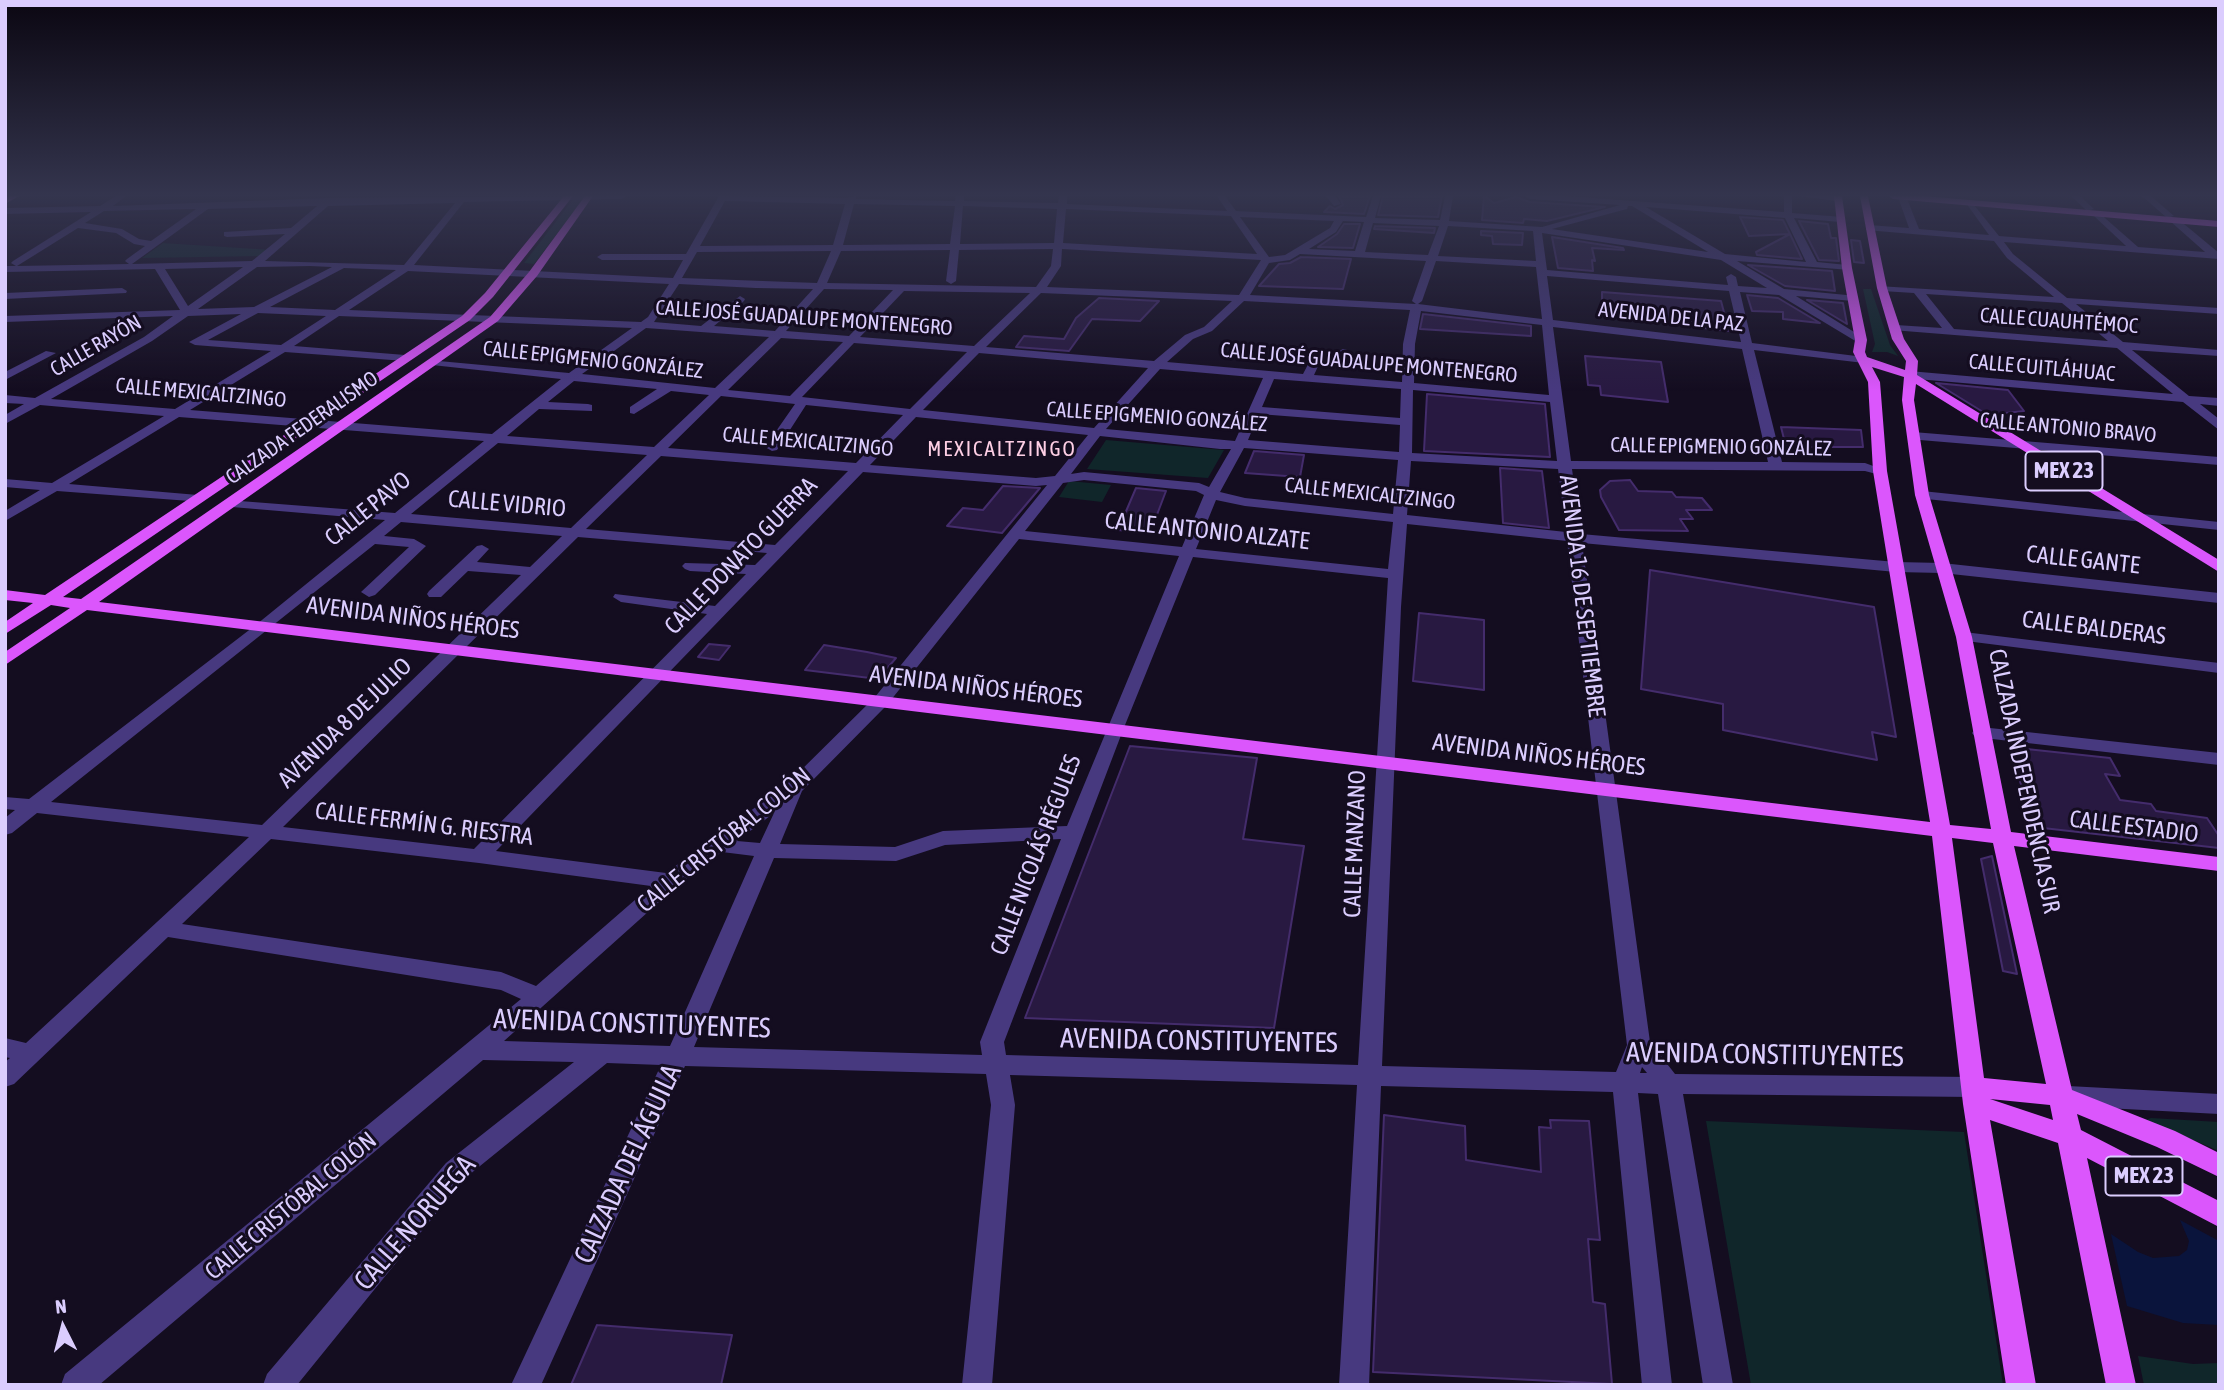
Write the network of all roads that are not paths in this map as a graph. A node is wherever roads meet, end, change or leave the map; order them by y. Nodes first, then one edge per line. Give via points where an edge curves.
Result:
1 (130, 261) joint
2 (260, 261) junction
3 (412, 261) edge
4 (528, 261) edge
5 (531, 261) edge
6 (687, 261) edge
7 (831, 261) edge
8 (953, 261) edge
9 (1057, 261) edge
10 (1264, 261) edge
11 (1430, 261) edge
12 (1460, 261) edge
13 (1541, 261) edge
14 (1724, 261) edge
15 (1727, 261) edge
16 (1752, 261) edge
17 (1811, 261) edge
18 (1846, 261) edge
19 (1876, 261) edge
20 (2016, 261) edge
21 (158, 265) junction
22 (343, 265) junction
23 (409, 265) junction
24 (1813, 265) junction
25 (8, 267) edge
26 (1847, 268) junction
27 (1542, 269) junction
28 (522, 271) junction
29 (678, 279) junction
30 (951, 281) junction
31 (821, 284) junction
32 (902, 287) junction
33 (1042, 287) junction
34 (1882, 288) junction
35 (1732, 289) junction
36 (1918, 290) junction
37 (122, 291) dead end
38 (71, 293) junction
39 (1783, 293) junction
40 (1244, 295) junction
41 (5, 296) edge
42 (1853, 298) junction
43 (740, 299) dead end
44 (2066, 302) junction
45 (1416, 304) junction
46 (257, 310) junction
47 (2219, 311) edge
48 (186, 312) junction
49 (341, 312) junction
50 (496, 317) junction
51 (33, 318) junction
52 (466, 318) junction
53 (5, 319) edge
54 (1548, 319) junction
55 (643, 326) junction
56 (1896, 328) junction
57 (704, 329) junction
58 (1951, 332) junction
59 (779, 333) junction
60 (850, 339) junction
61 (1747, 342) junction
62 (2120, 345) junction
63 (284, 348) junction
64 (976, 350) junction
65 (1861, 350) junction
66 (1343, 352) dead end
67 (50, 353) dead end
68 (2219, 353) edge
69 (405, 358) junction
70 (432, 362) junction
71 (1157, 365) junction
72 (1271, 373) junction
73 (1909, 375) junction
74 (1308, 376) junction
75 (5, 377) edge
76 (571, 377) junction
77 (1408, 385) junction
78 (669, 387) junction
79 (719, 392) junction
80 (1556, 399) junction
81 (2185, 399) junction
82 (5, 400) edge
83 (798, 400) junction
84 (40, 401) junction
85 (2219, 402) edge
86 (536, 405) junction
87 (587, 408) dead end
88 (634, 410) dead end
89 (1254, 410) junction
90 (176, 412) junction
91 (913, 413) junction
92 (5, 419) edge
93 (311, 422) junction
94 (1405, 422) junction
95 (343, 425) junction
96 (2219, 426) edge
97 (1096, 433) junction
98 (1913, 436) junction
99 (497, 437) junction
100 (1240, 444) junction
101 (2021, 445) junction
102 (772, 447) dead end
103 (660, 451) junction
104 (1405, 457) junction
105 (2219, 461) edge
106 (1565, 464) junction
107 (859, 467) junction
108 (1776, 467) junction
109 (1880, 471) junction
110 (1059, 480) junction
111 (5, 483) edge
112 (54, 487) junction
113 (1212, 493) junction
114 (1922, 495) junction
115 (198, 499) junction
116 (232, 503) junction
117 (5, 517) edge
118 (396, 517) junction
119 (1400, 518) junction
120 (2141, 519) junction
121 (2219, 526) edge
122 (575, 533) junction
123 (1015, 534) junction
124 (1574, 538) junction
125 (370, 539) junction
126 (482, 549) dead end
127 (778, 550) junction
128 (1187, 552) junction
129 (464, 566) junction
130 (690, 566) dead end
131 (1896, 567) junction
132 (2219, 567) edge
133 (1942, 568) junction
134 (758, 570) junction
135 (535, 572) junction
136 (1395, 574) junction
137 (369, 592) dead end
138 (435, 594) dead end
139 (5, 595) edge
140 (621, 597) dead end
141 (2219, 598) edge
142 (47, 600) junction
143 (86, 605) junction
144 (719, 611) junction
145 (263, 626) junction
146 (5, 629) edge
147 (1964, 637) junction
148 (455, 650) junction
149 (5, 660) edge
150 (2219, 668) edge
151 (657, 674) junction
152 (881, 701) junction
153 (1114, 730) junction
154 (1981, 733) junction
155 (2219, 759) edge
156 (1384, 762) junction
157 (794, 788) junction
158 (1607, 789) junction
159 (5, 803) edge
160 (36, 806) junction
161 (5, 828) edge
162 (1941, 830) junction
163 (267, 832) junction
164 (1074, 832) junction
165 (2002, 838) junction
166 (718, 845) junction
167 (766, 851) junction
168 (479, 856) junction
169 (2219, 864) edge
170 (670, 881) junction
171 (164, 929) junction
172 (538, 997) junction
173 (1639, 1045) junction
174 (5, 1047) edge
175 (478, 1049) junction
176 (603, 1053) junction
177 (30, 1054) junction
178 (678, 1055) junction
179 (996, 1065) junction
180 (1371, 1075) junction
181 (5, 1077) edge
182 (1623, 1082) junction
183 (1669, 1084) junction
184 (1974, 1096) junction
185 (2061, 1096) junction
186 (2219, 1104) edge
187 (2069, 1136) junction
188 (2219, 1166) edge
189 (2219, 1215) edge
190 (76, 1385) edge
191 (278, 1385) edge
192 (526, 1385) edge
193 (977, 1385) edge
194 (1354, 1385) edge
195 (1657, 1385) edge
196 (1718, 1385) edge
197 (2021, 1385) edge
198 (2121, 1385) edge

1 - 2 street, AVENIDA DE LA PAZ
1 - 25 street, AVENIDA DE LA PAZ
2 - 21 street, AVENIDA DE LA PAZ
2 - 22 street, AVENIDA DE LA PAZ
2 - 23 street, AVENIDA DE LA PAZ
2 - 48 street, CALLE RAYÓN
3 - 23 street
4 - 28 main road, CALZADA FEDERALISMO
5 - 28 main road, CALZADA FEDERALISMO
6 - 29 street, CALLE PAVO
7 - 31 street, AVENIDA 8 DE JULIO
8 - 30 street
9 - 33 street
10 - 40 street, CALLE CRISTÓBAL COLÓN
11 - 45 street, CALLE MANZANO
12 - 27 street
13 - 27 street, AVENIDA 16 DE SEPTIEMBRE
14 - 35 street
15 - 39 street
16 - 24 street
17 - 24 street
18 - 26 main road
19 - 34 main road, CALZADA INDEPENDENCIA SUR
20 - 44 street
21 - 25 street, AVENIDA DE LA PAZ
21 - 48 street
22 - 23 street, AVENIDA DE LA PAZ
22 - 46 street
23 - 28 street, AVENIDA DE LA PAZ
23 - 49 street
24 - 26 street
26 - 42 main road
27 - 35 street
27 - 54 street, AVENIDA 16 DE SEPTIEMBRE
28 - 29 street, AVENIDA DE LA PAZ
28 - 50 main road, CALZADA FEDERALISMO
28 - 52 main road, CALZADA FEDERALISMO
29 - 31 street, AVENIDA DE LA PAZ
29 - 55 street, CALLE PAVO
30 - 31 street, AVENIDA DE LA PAZ
30 - 33 street, AVENIDA DE LA PAZ
31 - 32 street, AVENIDA DE LA PAZ
31 - 59 street, AVENIDA 8 DE JULIO
32 - 33 street, AVENIDA DE LA PAZ
32 - 60 street
33 - 40 street, AVENIDA DE LA PAZ
33 - 64 street, CALLE DONATO GUERRA
34 - 36 street
34 - 56 main road, CALZADA INDEPENDENCIA SUR
35 - 39 street
35 - 61 street
36 - 44 street
36 - 58 street
37 - 38 street
38 - 41 street
38 - 51 street
39 - 42 street
39 - 65 street
40 - 45 street, AVENIDA DE LA PAZ
40 - 71 street, CALLE CRISTÓBAL COLÓN
42 - 65 main road
43 - 57 street
44 - 47 street
44 - 62 street
45 - 54 street, AVENIDA DE LA PAZ
45 - 77 street, CALLE MANZANO
46 - 48 street, CALLE JOSÉ GUADALUPE MONTENEGRO
46 - 49 street, CALLE JOSÉ GUADALUPE MONTENEGRO
46 - 63 street via 195,342
48 - 51 street, CALLE JOSÉ GUADALUPE MONTENEGRO
48 - 84 street, CALLE RAYÓN via 127,353
49 - 52 street, CALLE JOSÉ GUADALUPE MONTENEGRO
49 - 63 street
50 - 52 street, CALLE JOSÉ GUADALUPE MONTENEGRO
50 - 55 street, CALLE JOSÉ GUADALUPE MONTENEGRO
50 - 70 main road, CALZADA FEDERALISMO
51 - 53 street, CALLE JOSÉ GUADALUPE MONTENEGRO
52 - 69 main road, CALZADA FEDERALISMO
54 - 61 street, AVENIDA DE LA PAZ
54 - 80 street, AVENIDA 16 DE SEPTIEMBRE
55 - 57 street, CALLE JOSÉ GUADALUPE MONTENEGRO
55 - 76 street, CALLE PAVO
56 - 58 street, CALLE CUAUHTÉMOC
56 - 73 main road, CALZADA INDEPENDENCIA SUR via 1912,361
57 - 59 street, CALLE JOSÉ GUADALUPE MONTENEGRO
58 - 62 street, CALLE CUAUHTÉMOC
59 - 60 street, CALLE JOSÉ GUADALUPE MONTENEGRO
59 - 79 street, AVENIDA 8 DE JULIO
60 - 64 street, CALLE JOSÉ GUADALUPE MONTENEGRO
60 - 83 street
61 - 65 street, AVENIDA DE LA PAZ
61 - 108 street
62 - 68 street, CALLE CUAUHTÉMOC
62 - 81 street
63 - 69 street
63 - 90 street
64 - 71 street, CALLE JOSÉ GUADALUPE MONTENEGRO
64 - 91 street, CALLE DONATO GUERRA
65 - 73 main road, CALLE CUITLÁHUAC
65 - 109 main road via 1874,382
66 - 74 street via 1336,357 1317,357
67 - 75 street
69 - 93 main road, CALZADA FEDERALISMO
70 - 76 street, CALLE EPIGMENIO GONZÁLEZ
70 - 95 main road, CALZADA FEDERALISMO
71 - 72 street, CALLE JOSÉ GUADALUPE MONTENEGRO
71 - 97 street, CALLE CRISTÓBAL COLÓN
72 - 74 street, CALLE JOSÉ GUADALUPE MONTENEGRO
72 - 89 street, CALLE NICOLÁS RÉGULES
73 - 81 street, CALLE CUITLÁHUAC
73 - 98 main road, CALZADA INDEPENDENCIA SUR
73 - 101 main road, MEX 23
74 - 77 street, CALLE JOSÉ GUADALUPE MONTENEGRO
76 - 78 street, CALLE EPIGMENIO GONZÁLEZ
76 - 86 street, CALLE PAVO
77 - 80 street, CALLE JOSÉ GUADALUPE MONTENEGRO
77 - 94 street, CALLE MANZANO
78 - 79 street, CALLE EPIGMENIO GONZÁLEZ
78 - 88 street
79 - 83 street, CALLE EPIGMENIO GONZÁLEZ
79 - 103 street, AVENIDA 8 DE JULIO
80 - 106 street, AVENIDA 16 DE SEPTIEMBRE
81 - 85 street, CALLE CUITLÁHUAC
81 - 96 street
82 - 84 street, CALLE MEXICALTZINGO
83 - 91 street, CALLE EPIGMENIO GONZÁLEZ
83 - 102 street
84 - 90 street, CALLE MEXICALTZINGO
84 - 92 street, CALLE RAYÓN
86 - 87 street
86 - 99 street, CALLE PAVO
89 - 94 street
89 - 100 street, CALLE NICOLÁS RÉGULES
90 - 93 street, CALLE MEXICALTZINGO
90 - 112 street
91 - 97 street, CALLE EPIGMENIO GONZÁLEZ
91 - 107 street, CALLE DONATO GUERRA
93 - 95 street, CALLE MEXICALTZINGO
93 - 115 main road, CALZADA FEDERALISMO
94 - 104 street, CALLE MANZANO
95 - 99 street, CALLE MEXICALTZINGO
95 - 116 main road, CALZADA FEDERALISMO
97 - 100 street, CALLE EPIGMENIO GONZÁLEZ
97 - 110 street, CALLE CRISTÓBAL COLÓN
98 - 101 street, CALLE ANTONIO BRAVO
98 - 114 main road, CALZADA INDEPENDENCIA SUR
99 - 103 street, CALLE MEXICALTZINGO
99 - 118 street, CALLE PAVO
100 - 104 street, CALLE EPIGMENIO GONZÁLEZ
100 - 113 street, CALLE NICOLÁS RÉGULES
101 - 105 street, CALLE ANTONIO BRAVO
101 - 120 main road, MEX 23
103 - 107 street, CALLE MEXICALTZINGO
103 - 122 street, AVENIDA 8 DE JULIO
104 - 106 street, CALLE EPIGMENIO GONZÁLEZ
104 - 119 street, CALLE MANZANO
106 - 108 street, CALLE EPIGMENIO GONZÁLEZ
106 - 124 street, AVENIDA 16 DE SEPTIEMBRE
107 - 110 street, CALLE MEXICALTZINGO
107 - 127 street, CALLE DONATO GUERRA
108 - 109 street, CALLE EPIGMENIO GONZÁLEZ
109 - 131 main road
110 - 113 street, CALLE MEXICALTZINGO via 1084,476 1199,487
110 - 123 street, CALLE CRISTÓBAL COLÓN
111 - 112 street
112 - 115 street
112 - 117 street
113 - 119 street, CALLE MEXICALTZINGO via 1245,502
113 - 128 street, CALLE NICOLÁS RÉGULES
114 - 120 street
114 - 133 main road, CALZADA INDEPENDENCIA SUR
115 - 142 main road, CALZADA FEDERALISMO
116 - 118 street, CALLE VIDRIO
116 - 143 main road, CALZADA FEDERALISMO
118 - 122 street, CALLE VIDRIO
118 - 125 street, CALLE PAVO
119 - 124 street, CALLE MEXICALTZINGO
119 - 136 street, CALLE MANZANO
120 - 121 street
120 - 132 main road, MEX 23
122 - 127 street, CALLE VIDRIO
122 - 135 street, AVENIDA 8 DE JULIO
123 - 128 street, CALLE ANTONIO ALZATE
123 - 152 street, CALLE CRISTÓBAL COLÓN
124 - 131 street, CALLE MEXICALTZINGO
124 - 158 street, AVENIDA 16 DE SEPTIEMBRE
125 - 137 street via 419,546
125 - 145 street, CALLE PAVO
126 - 129 street
127 - 134 street, CALLE DONATO GUERRA
128 - 136 street, CALLE ANTONIO ALZATE
128 - 153 street, CALLE NICOLÁS RÉGULES
129 - 135 street
129 - 138 street
130 - 134 street
131 - 133 street, CALLE GANTE
131 - 162 main road
133 - 141 street, CALLE GANTE
133 - 147 main road, CALZADA INDEPENDENCIA SUR
134 - 144 street, CALLE DONATO GUERRA
135 - 148 street, AVENIDA 8 DE JULIO
136 - 156 street, CALLE MANZANO
139 - 142 main road, AVENIDA NIÑOS HÉROES
140 - 144 street
142 - 143 main road, AVENIDA NIÑOS HÉROES
142 - 146 main road, CALZADA FEDERALISMO
143 - 145 main road, AVENIDA NIÑOS HÉROES
143 - 149 main road, CALZADA FEDERALISMO
144 - 151 street, CALLE DONATO GUERRA
145 - 148 main road, AVENIDA NIÑOS HÉROES
145 - 160 street, CALLE PAVO
147 - 150 street, CALLE BALDERAS
147 - 154 main road, CALZADA INDEPENDENCIA SUR
148 - 151 main road, AVENIDA NIÑOS HÉROES
148 - 163 street, AVENIDA 8 DE JULIO
151 - 152 main road, AVENIDA NIÑOS HÉROES
151 - 168 street, CALLE DONATO GUERRA
152 - 153 main road, AVENIDA NIÑOS HÉROES
152 - 157 street, CALLE CRISTÓBAL COLÓN
153 - 156 main road, AVENIDA NIÑOS HÉROES
153 - 164 street, CALLE NICOLÁS RÉGULES
154 - 155 street
154 - 165 main road, CALZADA INDEPENDENCIA SUR
156 - 158 main road, AVENIDA NIÑOS HÉROES
156 - 180 street, CALLE MANZANO
157 - 166 street, CALLE CRISTÓBAL COLÓN
157 - 167 street, CALZADA DEL ÁGUILA
158 - 162 main road, AVENIDA NIÑOS HÉROES
158 - 173 street, AVENIDA 16 DE SEPTIEMBRE
159 - 160 street, CALLE FERMÍN G. RIESTRA
160 - 161 street, CALLE PAVO
160 - 163 street, CALLE FERMÍN G. RIESTRA
162 - 165 main road, AVENIDA NIÑOS HÉROES
162 - 184 main road
163 - 168 street, CALLE FERMÍN G. RIESTRA
163 - 171 street, AVENIDA 8 DE JULIO
164 - 167 street via 943,838 896,854
164 - 179 street, CALLE NICOLÁS RÉGULES via 992,1042
165 - 169 main road, CALLE ESTADIO
165 - 185 main road, CALZADA INDEPENDENCIA SUR
166 - 167 street
166 - 170 street, CALLE CRISTÓBAL COLÓN
167 - 178 street, CALZADA DEL ÁGUILA
168 - 170 street, CALLE FERMÍN G. RIESTRA
170 - 172 street, CALLE CRISTÓBAL COLÓN
171 - 172 street via 500,981
171 - 177 street, AVENIDA 8 DE JULIO
172 - 175 street, CALLE CRISTÓBAL COLÓN
173 - 182 street
173 - 183 street
174 - 177 street
175 - 176 street, AVENIDA CONSTITUYENTES
175 - 190 street, CALLE CRISTÓBAL COLÓN
176 - 178 street, AVENIDA CONSTITUYENTES
176 - 191 street, CALLE NORUEGA via 455,1171
177 - 181 street, AVENIDA 8 DE JULIO
178 - 179 street, AVENIDA CONSTITUYENTES
178 - 192 street, CALZADA DEL ÁGUILA
179 - 180 street, AVENIDA CONSTITUYENTES
179 - 193 street, CALLE NICOLÁS RÉGULES via 1003,1105
180 - 182 street, AVENIDA CONSTITUYENTES
180 - 194 street, CALLE MANZANO
182 - 183 street, AVENIDA CONSTITUYENTES
182 - 195 street
183 - 184 street, AVENIDA CONSTITUYENTES via 1918,1087
183 - 196 street
184 - 185 main road, MEX 23
184 - 187 main road, MEX 23
184 - 197 main road
185 - 186 street
185 - 187 main road, CALZADA INDEPENDENCIA SUR
185 - 188 main road, MEX 23
187 - 189 main road, MEX 23
187 - 198 main road, CALZADA INDEPENDENCIA SUR

